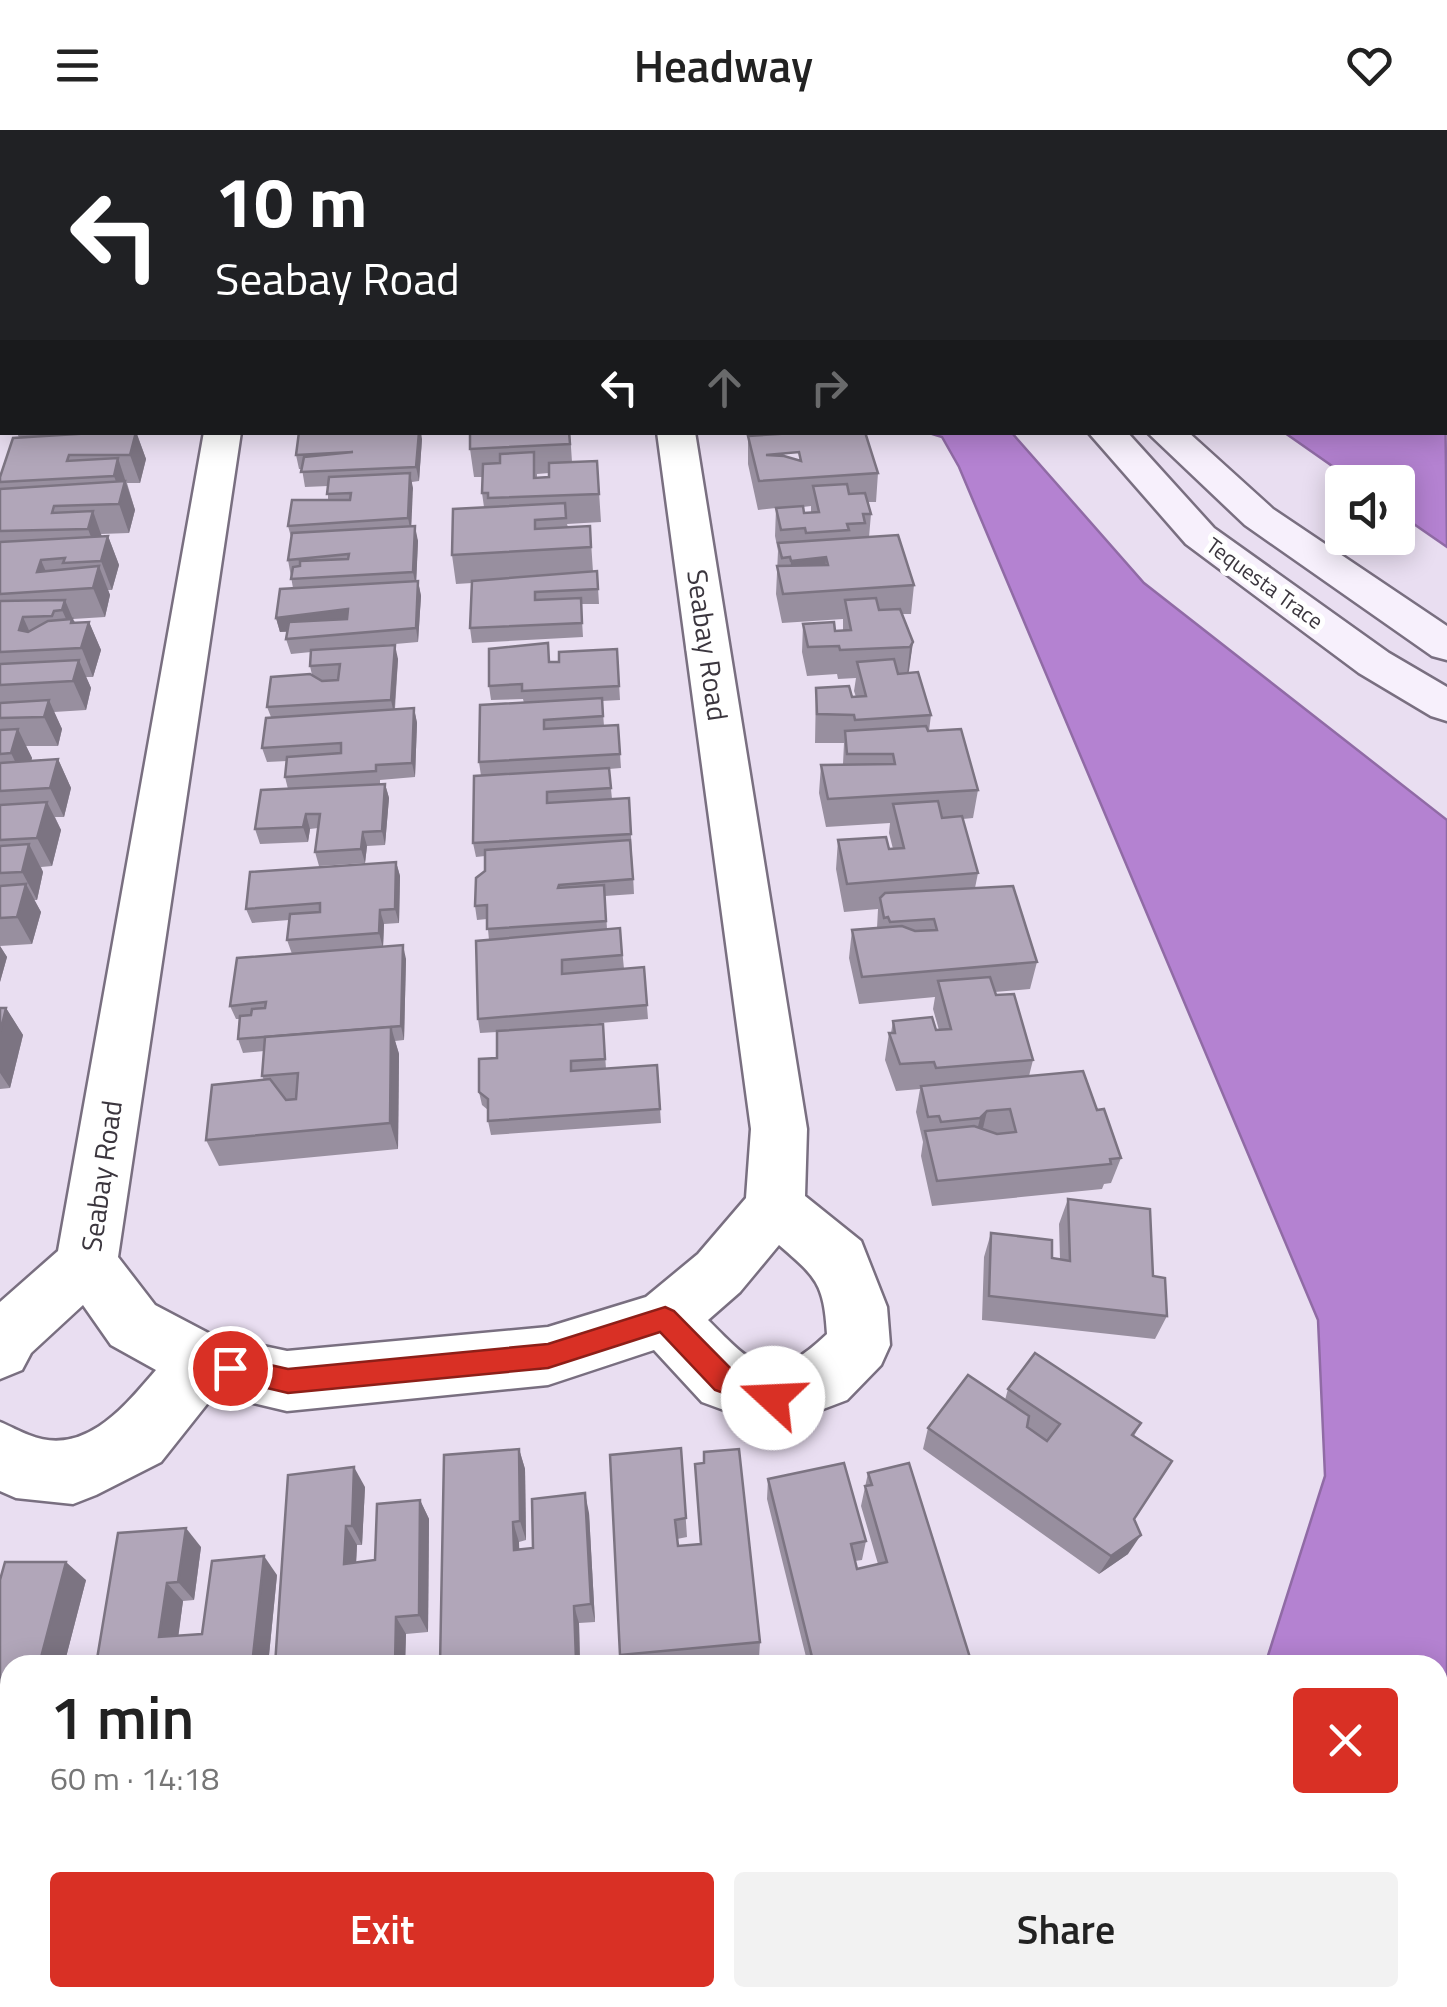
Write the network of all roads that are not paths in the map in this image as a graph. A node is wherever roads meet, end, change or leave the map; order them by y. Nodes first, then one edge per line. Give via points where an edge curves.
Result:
1 (223, 435) edge
2 (676, 435) edge
3 (1109, 435) edge
4 (1168, 435) edge
5 (1447, 646) edge
6 (1447, 706) edge
7 (775, 1206) junction
8 (87, 1264) junction
9 (665, 1319) junction
10 (0, 1350) edge
11 (202, 1362) junction
12 (0, 1453) edge

1 - 8 street, Seabay Road
2 - 7 street, Seabay Road via 779,1129
3 - 6 street, Tequesta Trace via 1200,536 1374,663
4 - 5 street, Tequesta Trace via 1259,517
7 - 9 street, Seabay Road via 719,1273
7 - 9 street via 840,1260 856,1308 859,1346 824,1380 773,1398 725,1381
8 - 10 street via 9,1333
8 - 11 street, Seabay Road via 133,1325
9 - 11 street, Seabay Road via 548,1356 288,1381
11 - 12 street via 138,1440 73,1472 16,1466

